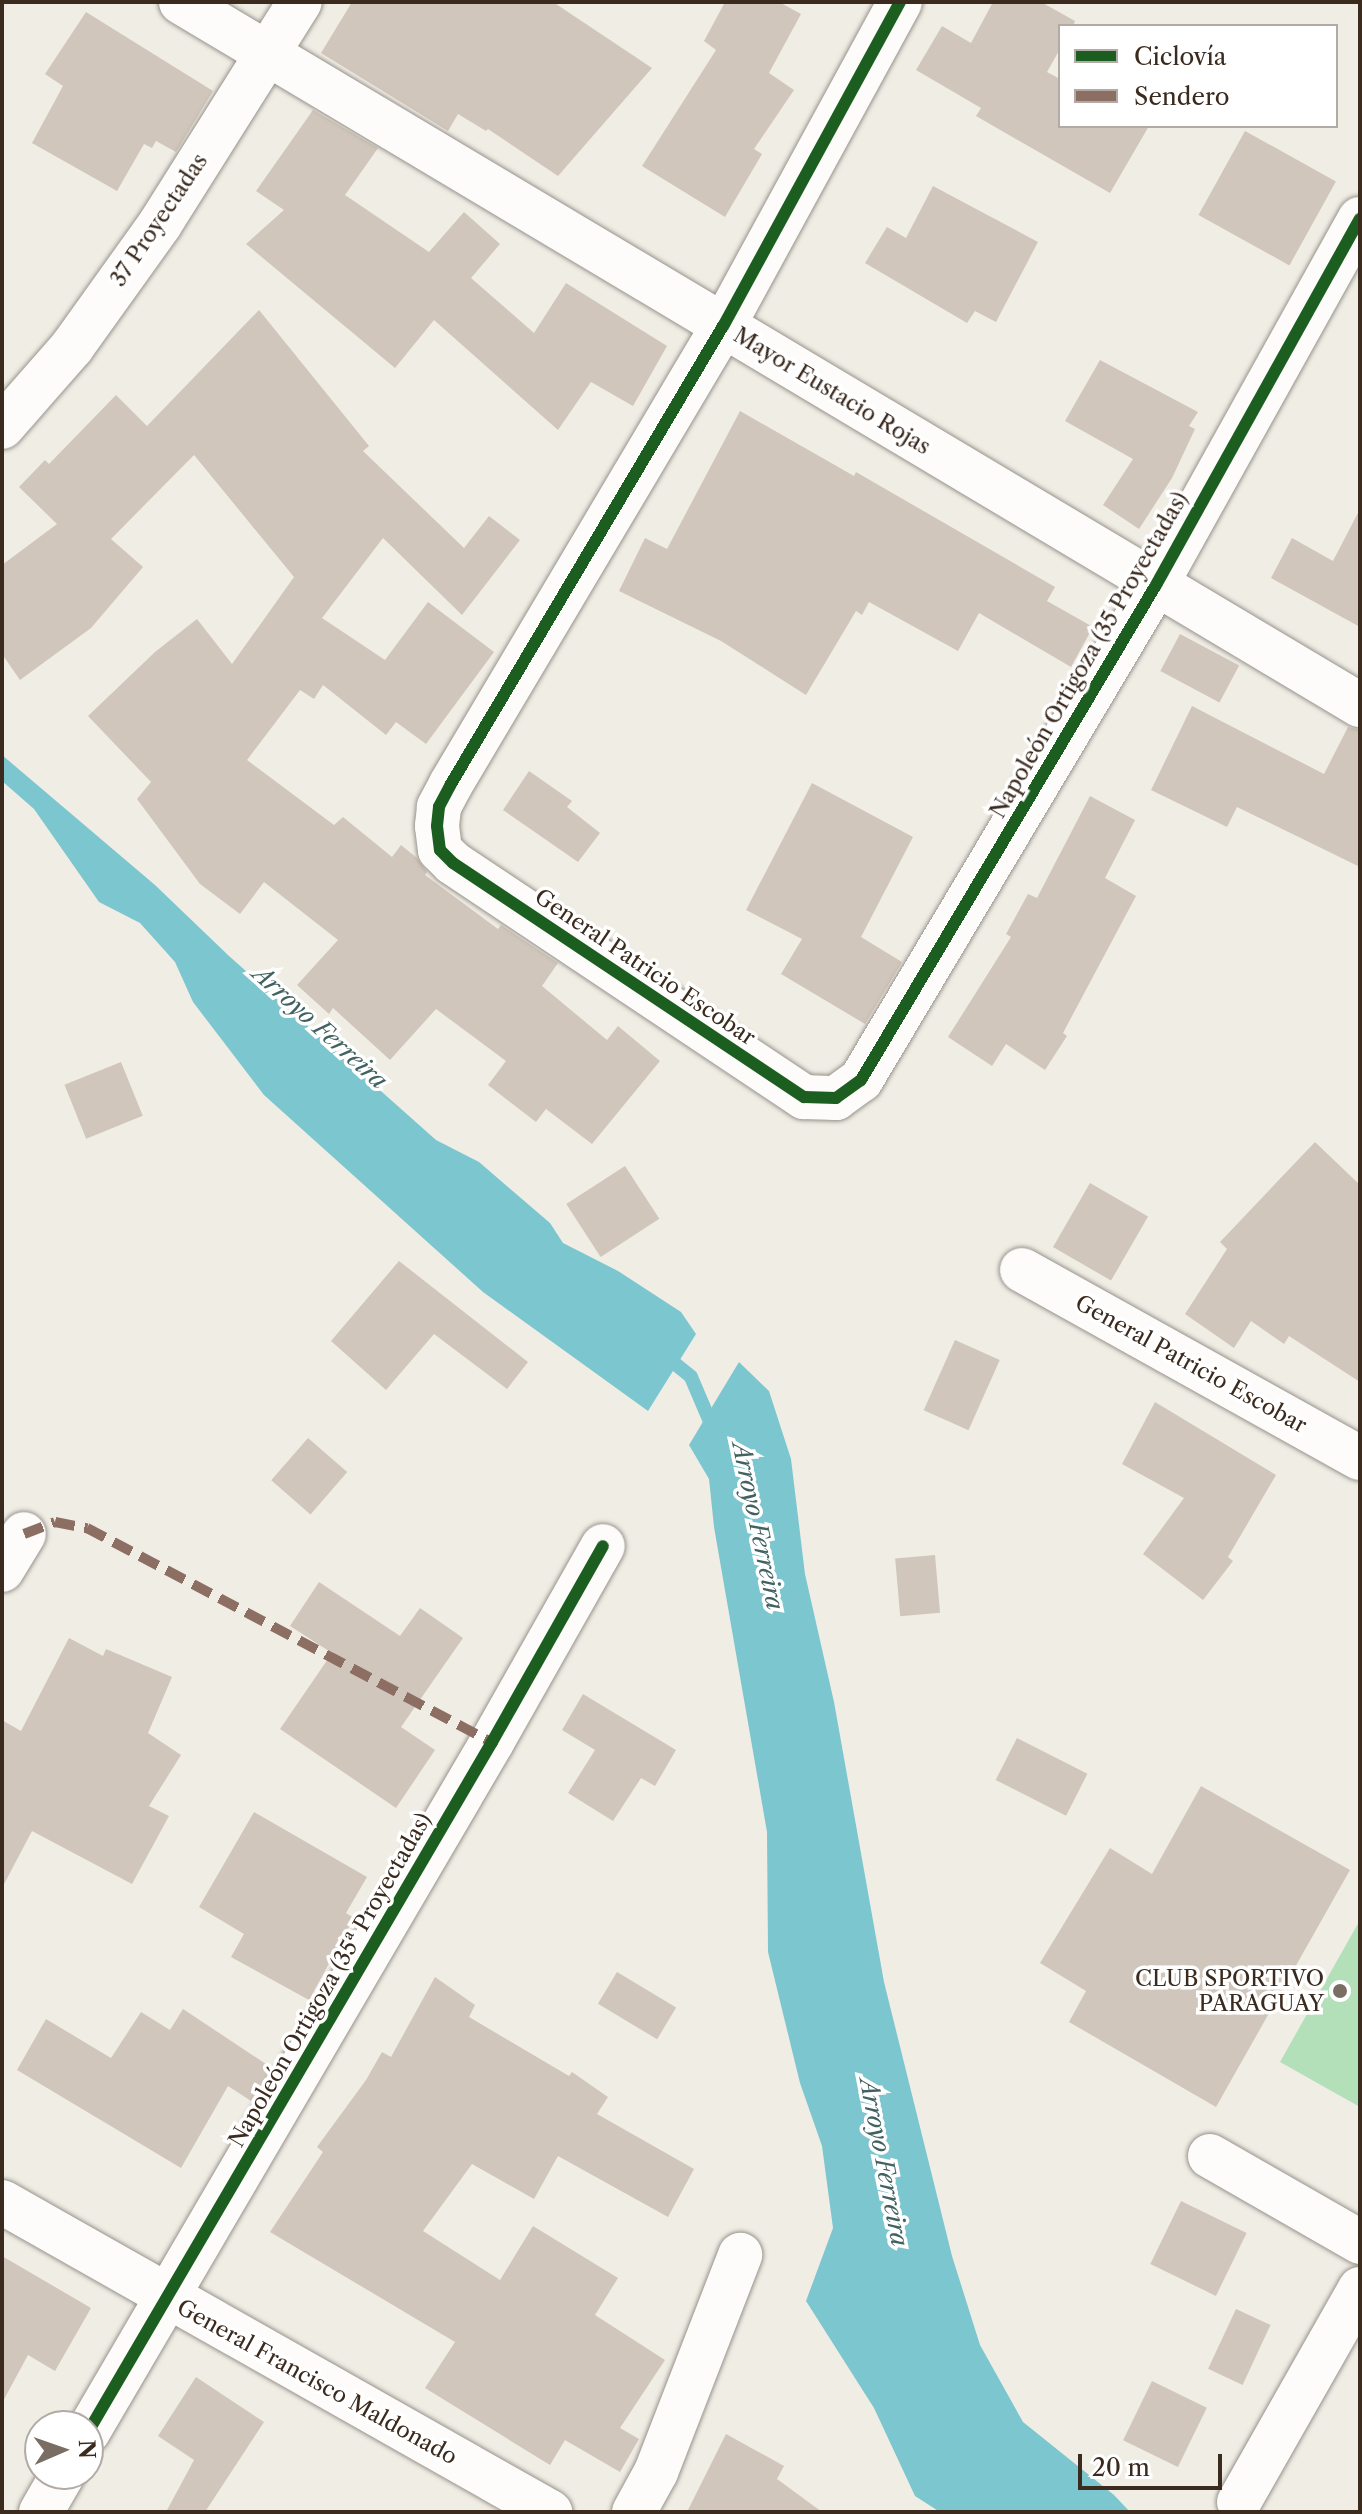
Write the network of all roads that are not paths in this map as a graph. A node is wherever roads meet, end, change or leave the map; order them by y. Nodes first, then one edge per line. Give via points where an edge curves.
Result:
1 (181, 2) edge
2 (300, 2) edge
3 (900, 2) edge
4 (270, 53) junction
5 (1360, 219) edge
6 (723, 326) junction
7 (2, 427) edge
8 (1156, 585) junction
9 (1360, 705) edge
10 (836, 1098) joint
11 (1022, 1270) dead end
12 (1360, 1458) edge
13 (603, 1546) dead end
14 (1210, 2156) dead end
15 (2, 2202) edge
16 (1360, 2242) edge
17 (740, 2255) dead end
18 (1360, 2289) edge
19 (167, 2298) junction
20 (101, 2410) edge
21 (54, 2490) edge
22 (1239, 2502) dead end
23 (41, 2512) edge
24 (550, 2512) edge
25 (634, 2512) edge

1 - 4 street, Mayor Eustacio Rojas
2 - 4 street, 37 Proyectadas
3 - 6 street
4 - 6 street, Mayor Eustacio Rojas
4 - 7 street, 37 Proyectadas via 160,224 80,335
5 - 8 street, Napoleón Ortigoza (35 Proyectadas)
6 - 8 street, Mayor Eustacio Rojas
6 - 10 street, General Patricio Escobar via 451,784 439,807 440,850 804,1097
8 - 9 street, Mayor Eustacio Rojas
8 - 10 street, Napoleón Ortigoza (35 Proyectadas) via 861,1080
11 - 12 street, General Patricio Escobar
13 - 19 street, Napoleón Ortigoza (35ª Proyectadas)
14 - 16 street
15 - 19 street, General Francisco Maldonado
17 - 25 street via 656,2472
18 - 22 street
19 - 20 street, Napoleón Ortigoza (35ª Proyectadas)
19 - 24 street, General Francisco Maldonado
21 - 23 street

